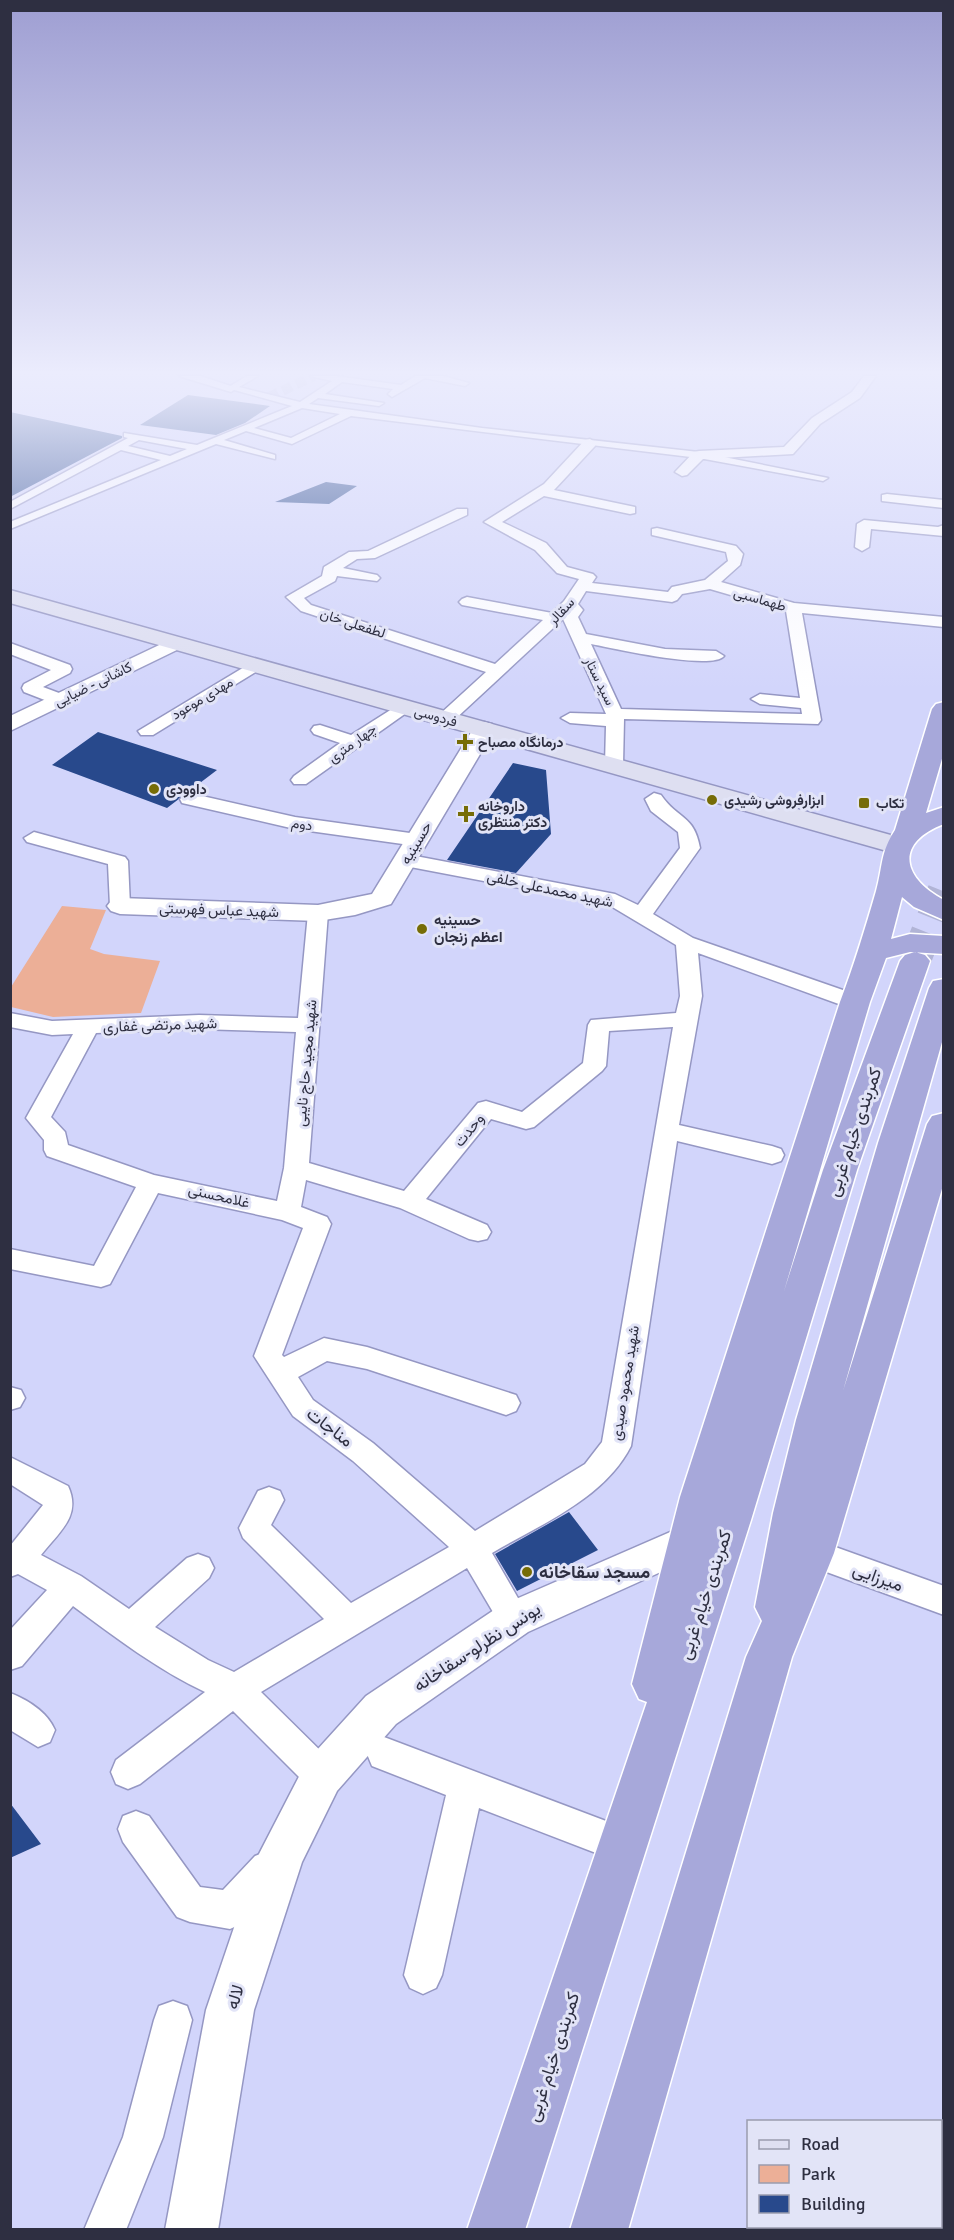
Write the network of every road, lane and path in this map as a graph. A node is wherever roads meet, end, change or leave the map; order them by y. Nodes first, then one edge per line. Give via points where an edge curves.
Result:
1 (57, 481) edge
2 (119, 481) edge
3 (552, 481) edge
4 (542, 491) junction
5 (887, 498) dead end
6 (944, 504) edge
7 (10, 506) edge
8 (630, 510) dead end
9 (462, 512) dead end
10 (10, 526) edge
11 (944, 529) edge
12 (657, 532) dead end
13 (862, 547) dead end
14 (329, 570) junction
15 (372, 578) dead end
16 (710, 584) junction
17 (582, 586) junction
18 (10, 596) edge
19 (467, 602) dead end
20 (570, 604) junction
21 (793, 608) junction
22 (556, 618) junction
23 (944, 622) edge
24 (578, 637) junction
25 (176, 643) junction
26 (10, 648) edge
27 (716, 656) dead end
28 (256, 665) junction
29 (498, 671) junction
30 (760, 699) dead end
31 (61, 700) junction
32 (809, 704) junction
33 (403, 707) junction
34 (944, 709) edge
35 (446, 718) junction
36 (570, 718) dead end
37 (616, 718) junction
38 (10, 725) edge
39 (484, 729) junction
40 (320, 730) dead end
41 (147, 731) dead end
42 (353, 742) junction
43 (938, 759) edge
44 (614, 765) junction
45 (300, 780) dead end
46 (189, 799) dead end
47 (654, 800) dead end
48 (944, 815) edge
49 (34, 838) dead end
50 (900, 848) junction
51 (411, 850) junction
52 (943, 897) edge
53 (120, 906) joint
54 (318, 913) junction
55 (640, 917) junction
56 (686, 942) junction
57 (873, 953) junction
58 (934, 965) edge
59 (855, 1002) junction
60 (685, 1019) junction
61 (10, 1020) edge
62 (310, 1025) junction
63 (88, 1028) junction
64 (944, 1125) edge
65 (666, 1130) junction
66 (772, 1155) dead end
67 (296, 1168) junction
68 (151, 1183) junction
69 (409, 1202) junction
70 (287, 1212) junction
71 (478, 1232) dead end
72 (10, 1258) edge
73 (280, 1373) junction
74 (506, 1403) dead end
75 (10, 1469) edge
76 (269, 1500) dead end
77 (691, 1540) junction
78 (472, 1548) junction
79 (813, 1553) junction
80 (15, 1561) edge
81 (198, 1568) dead end
82 (70, 1586) junction
83 (944, 1601) edge
84 (514, 1619) junction
85 (349, 1623) junction
86 (130, 1629) junction
87 (10, 1655) edge
88 (769, 1656) junction
89 (235, 1689) junction
90 (10, 1709) edge
91 (38, 1730) dead end
92 (384, 1754) dead end
93 (128, 1772) dead end
94 (322, 1776) junction
95 (466, 1785) junction
96 (636, 1804) junction
97 (136, 1829) dead end
98 (622, 1845) junction
99 (282, 1854) junction
100 (423, 1976) dead end
101 (173, 2020) dead end
102 (105, 2229) edge
103 (191, 2229) edge
104 (496, 2229) edge
105 (598, 2229) edge

1 - 7 street
2 - 10 street
3 - 4 street
4 - 8 street via 575,506
4 - 17 street, سقالر via 491,522 539,545 557,560 562,570 588,577
5 - 6 street
9 - 14 street, لطفعلی خان via 370,555 354,555
11 - 13 street via 941,532 864,524
12 - 16 street via 731,549 736,554 735,562
14 - 15 street
14 - 29 street, لطفعلی خان via 330,578 294,597 306,608
16 - 17 street, طهماسبی via 677,590 672,597
16 - 21 street, طهماسبی
17 - 20 street, سقالر
18 - 25 main road, فردوسی
19 - 22 street
20 - 22 street, سقالر
20 - 24 street, سید ستار via 575,610 570,617
21 - 23 street, طهماسبی
21 - 32 street
22 - 29 street, سقالر
24 - 27 street via 665,654
24 - 37 street, سید ستار
25 - 28 main road, فردوسی
25 - 31 street, کاشانی - ضیایی
26 - 31 street via 64,669 30,688
28 - 33 main road, فردوسی
28 - 41 street, مهدی موعود
29 - 35 street, سقالر
30 - 32 street
31 - 38 street, کاشانی - ضیایی
32 - 37 street via 812,720
33 - 35 main road, فردوسی
33 - 42 street, چهار متری
34 - 43 highway
35 - 39 main road, فردوسی
36 - 37 street
37 - 44 street, سید ستار
39 - 44 main road, فردوسی
39 - 51 street, حسینیه
40 - 42 street
42 - 45 street, چهار متری
43 - 50 highway
44 - 50 main road, فردوسی
46 - 51 street, دوم
47 - 55 street via 687,830 690,848
48 - 50 highway via 926,820
49 - 53 street via 117,861
50 - 52 highway via 904,884 919,898
50 - 57 highway
51 - 54 street, حسینیه via 382,899
51 - 55 street, شهید محمدعلی خلفی via 615,900
53 - 54 street, شهید عباس فهرستی
54 - 62 street, شهید مجید حاج نایبی
55 - 56 street, شهید محمدعلی خلفی
56 - 59 street, شهید محمدعلی خلفی
56 - 60 street, شهید محمود صیدی via 691,996
57 - 58 highway via 910,943
57 - 59 highway
58 - 88 highway via 923,1046 821,1393 788,1538
58 - 96 highway, کمربندی خیام غربی via 840,1170
59 - 77 highway
60 - 65 street, شهید محمود صیدی
60 - 69 street, وحدت via 599,1025 594,1066 525,1121 486,1109
61 - 63 street, شهید مرتضی غفاری via 51,1028
62 - 63 street, شهید مرتضی غفاری via 199,1022
62 - 67 street, شهید مجید حاج نایبی
63 - 68 street, غلامحسنی via 38,1118 56,1138 56,1150
64 - 79 highway
65 - 66 street
65 - 78 street, شهید محمود صیدی via 616,1446 596,1473
67 - 69 street
67 - 70 street, شهید مجید حاج نایبی
68 - 70 street, غلامحسنی
68 - 72 street via 101,1277
69 - 71 street
70 - 73 street, مناجات via 318,1224 268,1356
73 - 74 street via 324,1349 367,1358
73 - 78 street, مناجات via 303,1408 363,1452
75 - 80 street via 57,1495 59,1501 59,1508
76 - 85 street via 254,1528
77 - 84 street, یونس نظرلو-سقاخانه
77 - 96 highway via 649,1708
78 - 84 street, مناجات
78 - 85 street, شهید محمود صیدی
79 - 83 street, میرزایی
79 - 88 highway
80 - 82 street
81 - 86 street
82 - 86 street
82 - 87 street
84 - 94 street, یونس نظرلو-سقاخانه via 381,1710
85 - 89 street, شهید محمود صیدی
86 - 89 street via 196,1671
88 - 105 highway
89 - 93 street, شهید محمود صیدی
89 - 94 street
90 - 91 street
92 - 95 street
94 - 99 street, لاله
95 - 98 street
95 - 100 street
96 - 98 highway, کمربندی خیام غربی
97 - 99 street via 190,1904 230,1910
98 - 104 highway, کمربندی خیام غربی
99 - 103 street, لاله via 230,2010
101 - 102 street via 143,2137

